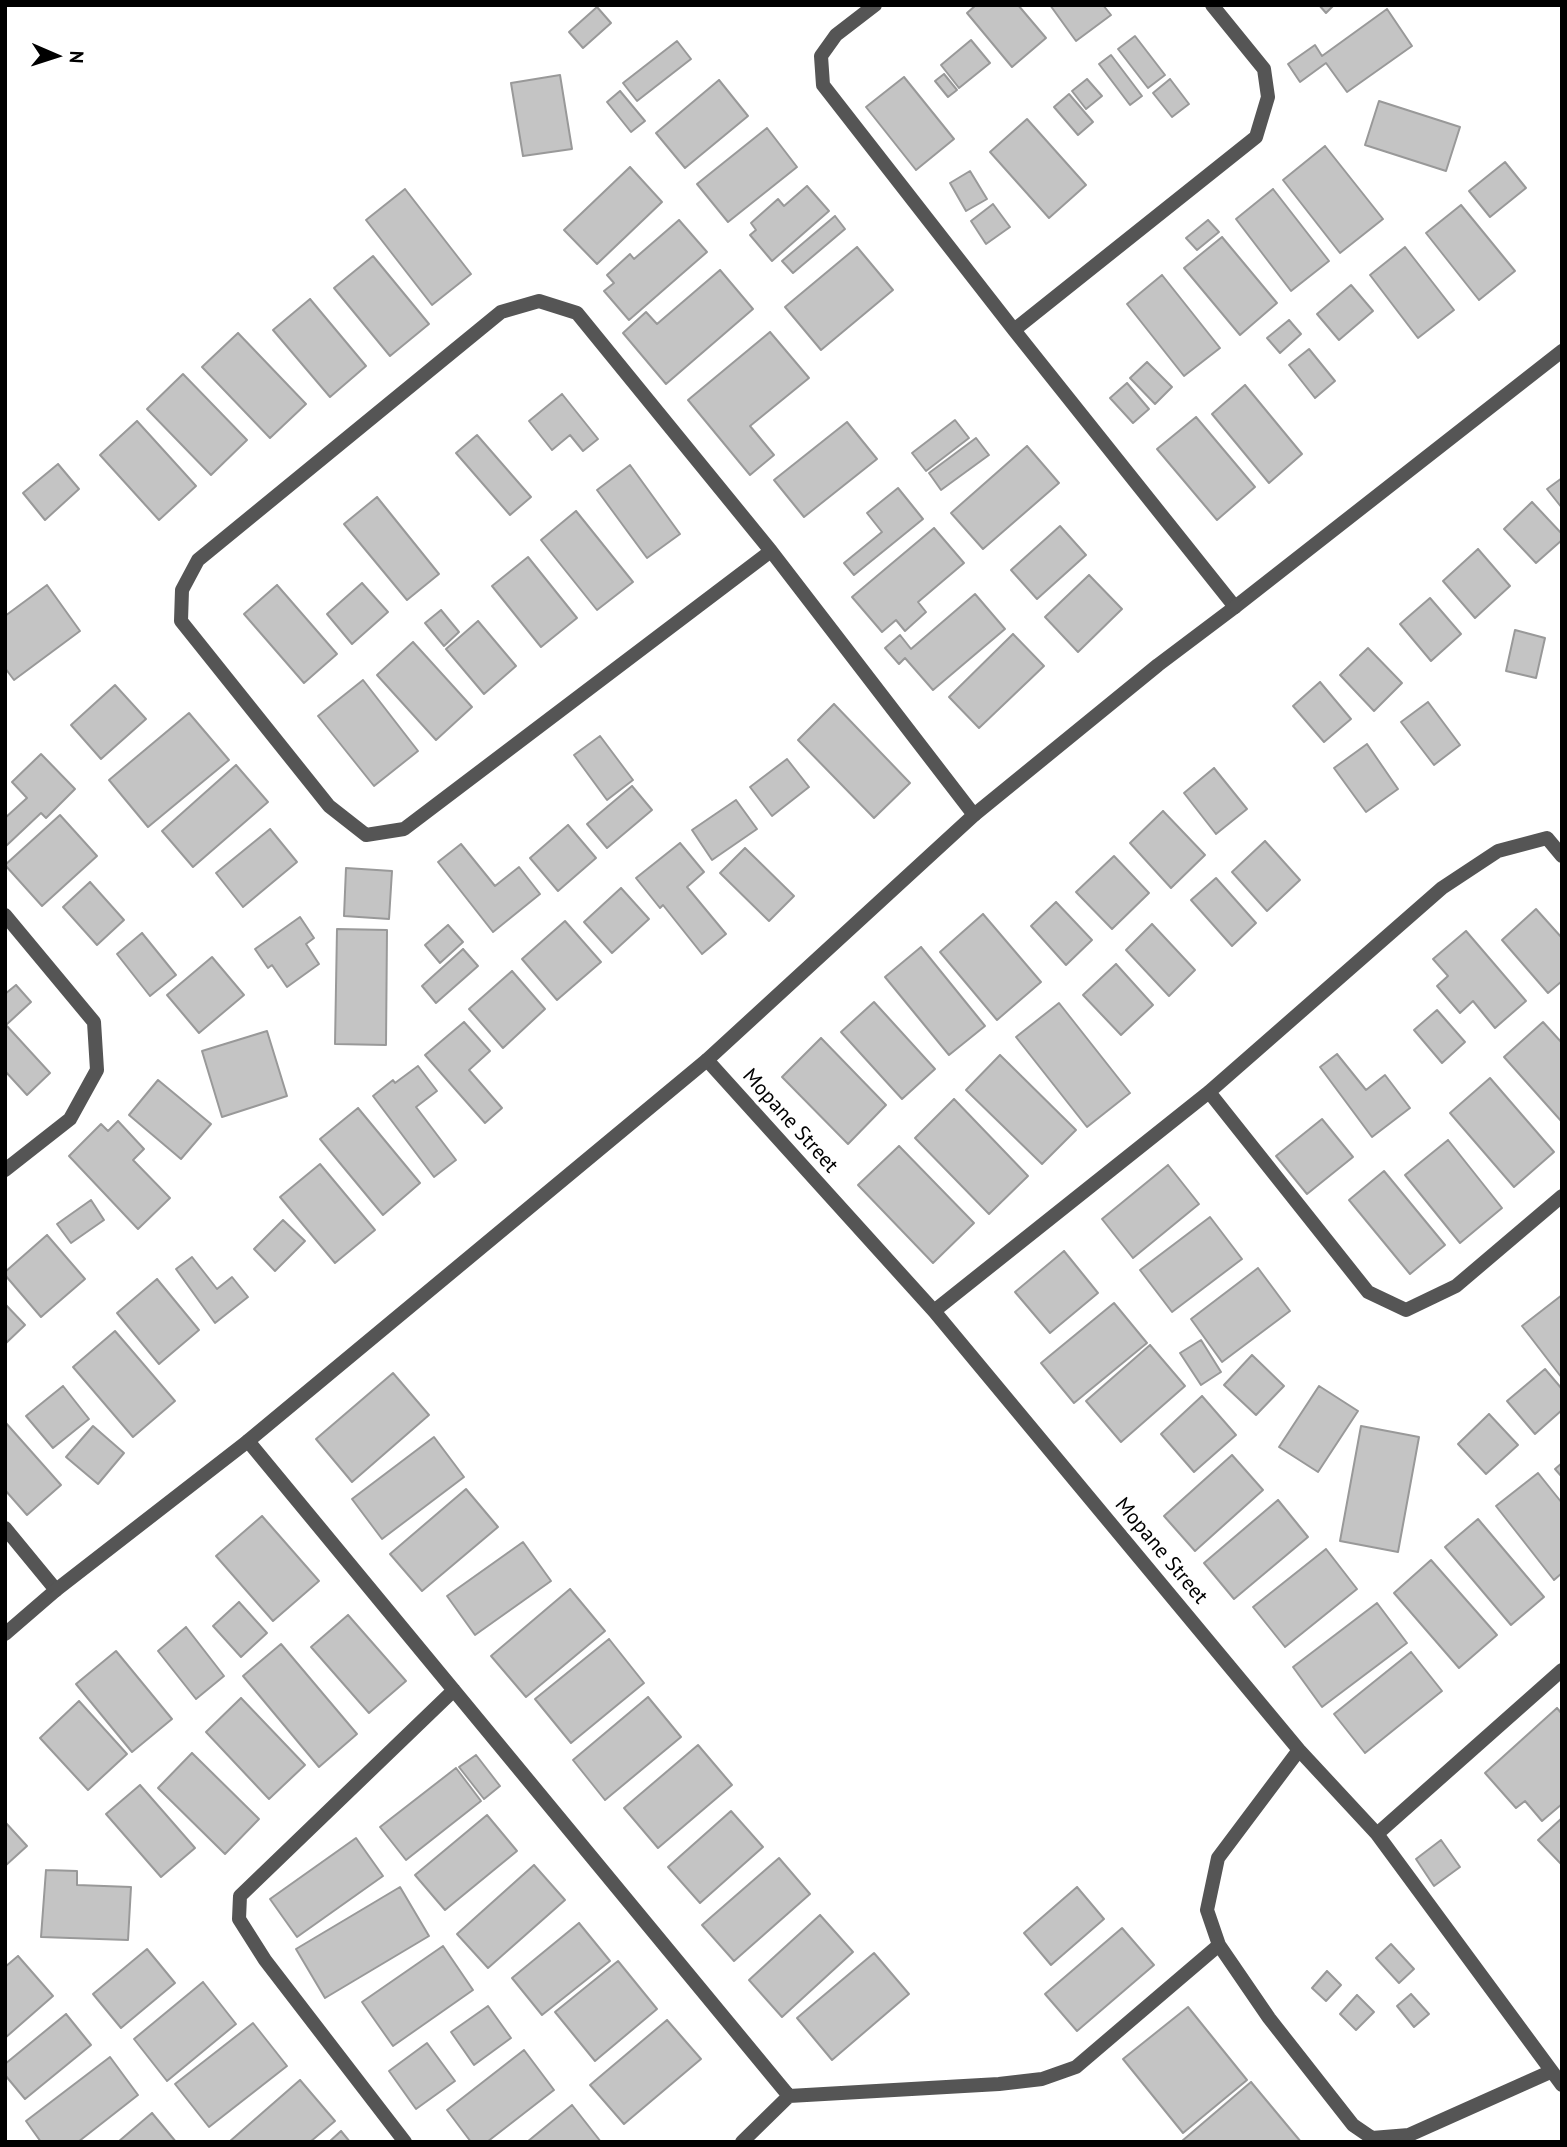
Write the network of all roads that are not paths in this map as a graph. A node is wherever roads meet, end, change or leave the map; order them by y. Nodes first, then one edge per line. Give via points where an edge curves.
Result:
1 (875, 5) edge
2 (1212, 5) edge
3 (1014, 330) junction
4 (1561, 354) edge
5 (771, 551) junction
6 (1235, 607) junction
7 (974, 815) junction
8 (1562, 856) edge
9 (5, 915) edge
10 (707, 1060) junction
11 (1209, 1092) junction
12 (5, 1170) edge
13 (1562, 1196) edge
14 (934, 1311) junction
15 (248, 1441) junction
16 (5, 1528) edge
17 (56, 1590) junction
18 (5, 1634) edge
19 (1562, 1670) edge
20 (454, 1689) junction
21 (1299, 1750) junction
22 (1377, 1834) junction
23 (1219, 1945) junction
24 (1550, 2072) junction
25 (1562, 2085) edge
26 (789, 2096) junction
27 (405, 2142) edge
28 (742, 2142) edge

1 - 3 street via 836,35 821,56 823,85
2 - 3 street via 1264,69 1268,97 1256,137
3 - 6 street
4 - 6 street
5 - 5 street via 577,313 539,301 501,312 198,559 181,590 181,621 329,806 366,835 404,829
5 - 7 street
6 - 7 street
7 - 10 street
8 - 11 street via 1547,838 1498,851 1442,888
9 - 12 street via 94,1022 97,1070 70,1119
10 - 14 street, Mopane Street
10 - 15 street
11 - 13 street via 1368,1292 1406,1310 1455,1286
11 - 14 street
14 - 21 street, Mopane Street
15 - 17 street
15 - 20 street
16 - 17 street
17 - 18 street
19 - 22 street
20 - 26 street
20 - 27 street via 240,1896 239,1919 265,1960
21 - 22 street, Mopane Street
21 - 23 street via 1218,1858 1207,1910
22 - 24 street, Mopane Street
23 - 24 street via 1353,2125 1372,2138 1409,2135
23 - 26 street via 1076,2067 1042,2079
24 - 25 street, Mopane Street
26 - 28 street

